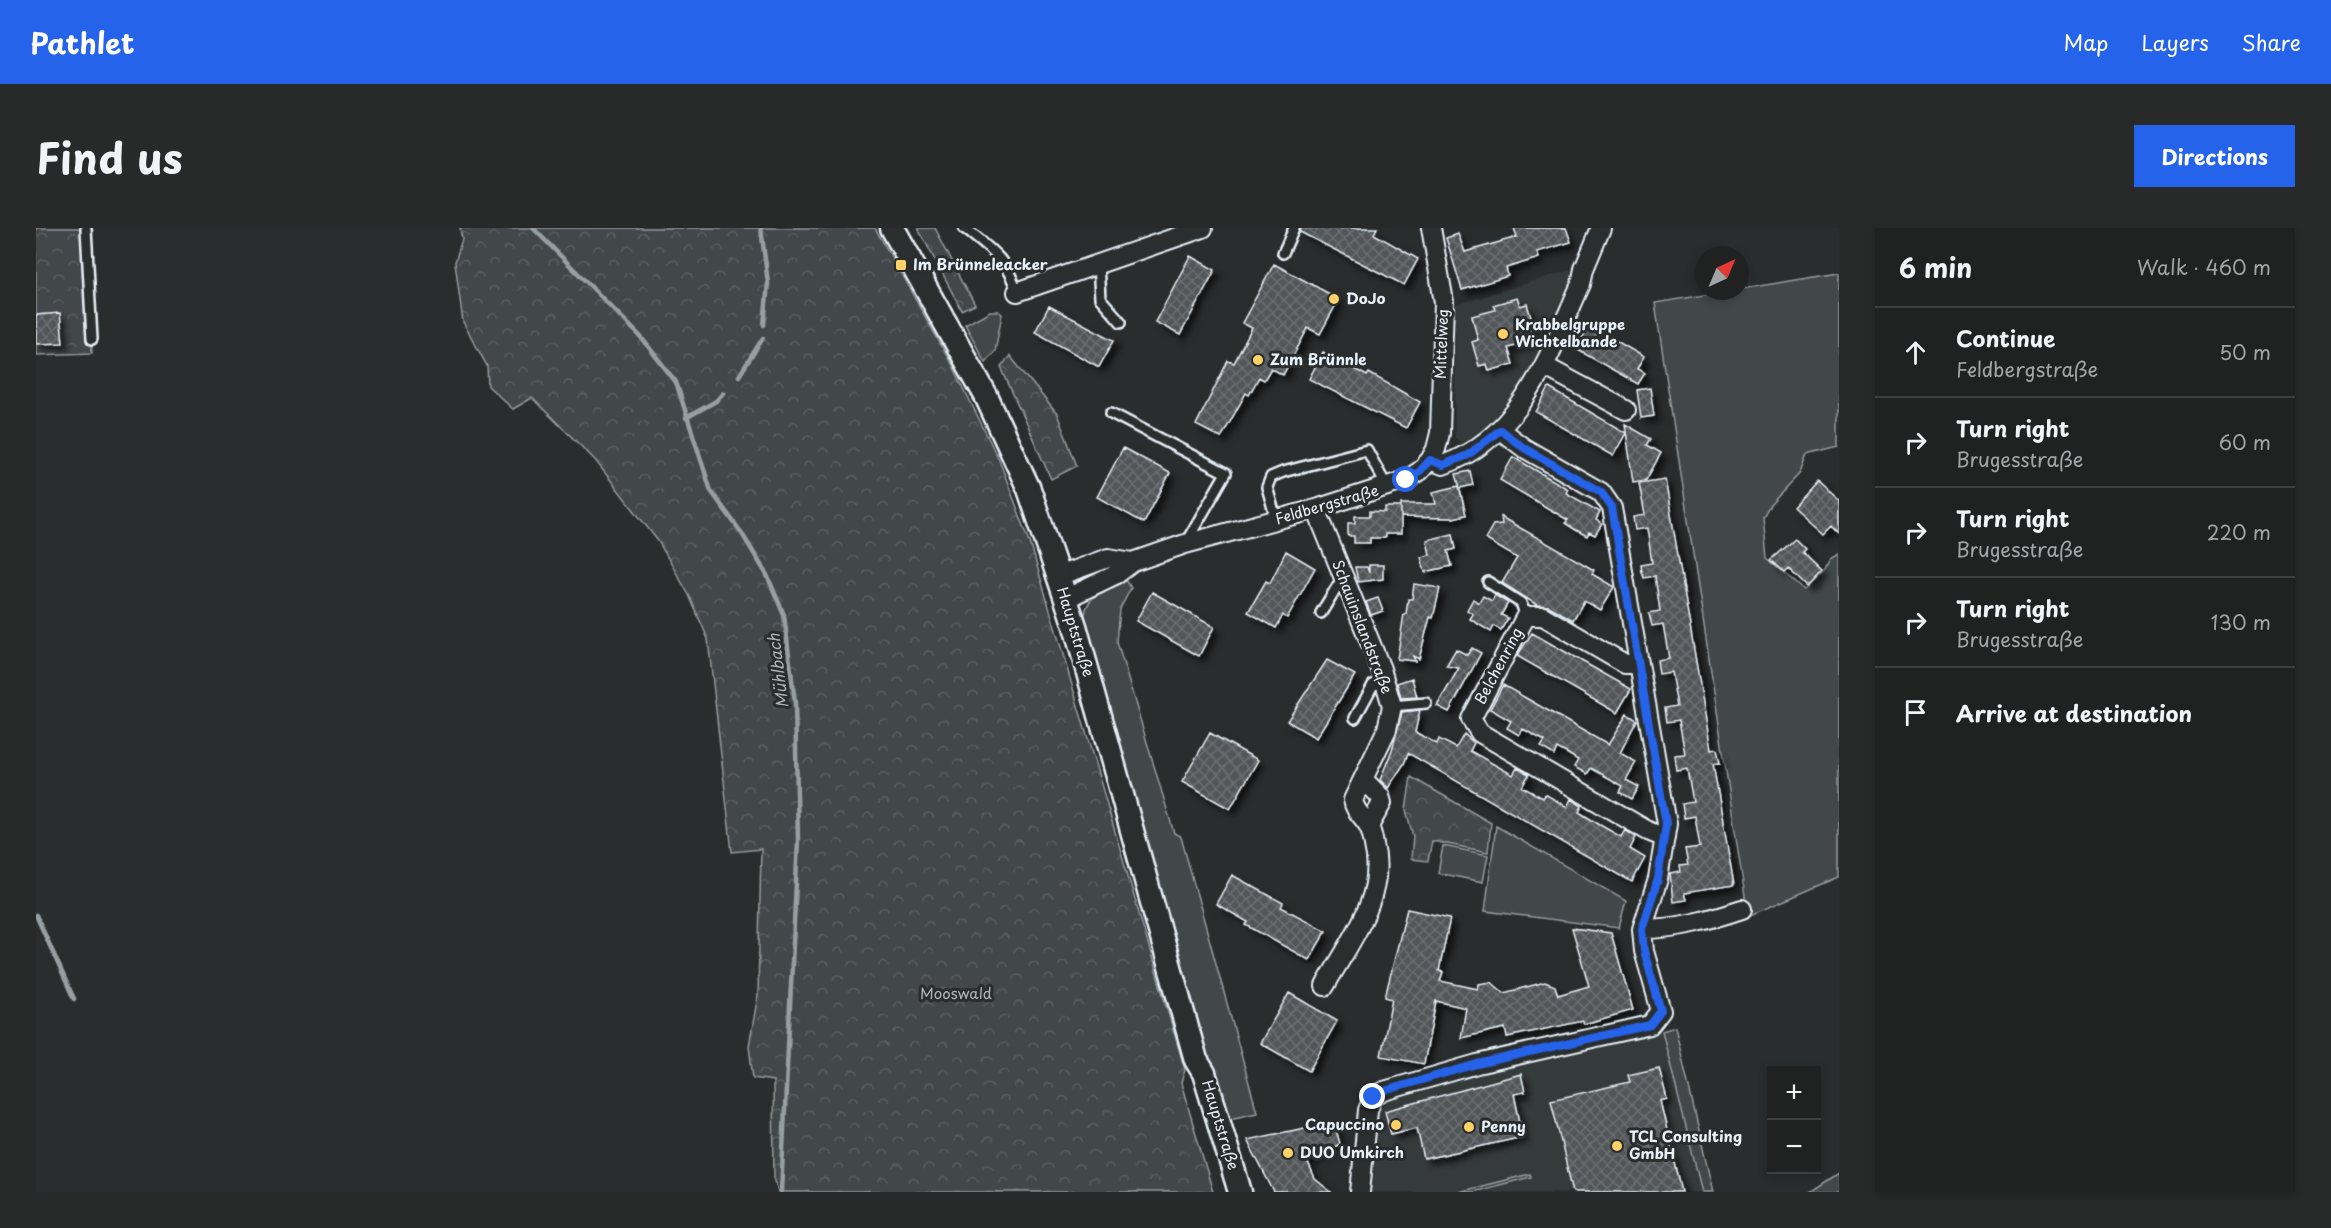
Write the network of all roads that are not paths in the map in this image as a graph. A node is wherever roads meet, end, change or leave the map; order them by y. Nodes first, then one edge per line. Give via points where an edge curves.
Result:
1 (86, 228) edge
2 (892, 228) edge
3 (964, 228) edge
4 (1203, 228) edge
5 (1294, 228) edge
6 (1431, 228) edge
7 (1601, 228) edge
8 (1283, 253) dead end
9 (1098, 264) junction
10 (1017, 292) joint
11 (1121, 322) dead end
12 (92, 339) dead end
13 (1544, 366) junction
14 (1626, 410) dead end
15 (1111, 414) dead end
16 (1500, 430) junction
17 (1430, 460) junction
18 (1387, 488) junction
19 (1317, 509) junction
20 (1276, 519) junction
21 (1185, 544) junction
22 (1133, 562) junction
23 (1058, 576) junction
24 (1345, 582) junction
25 (1488, 582) dead end
26 (1065, 599) junction
27 (1321, 613) dead end
28 (1526, 616) junction
29 (1638, 664) junction
30 (1385, 683) junction
31 (1426, 703) dead end
32 (1392, 706) junction
33 (1355, 718) dead end
34 (1665, 838) junction
35 (1742, 909) dead end
36 (1642, 929) junction
37 (1326, 986) dead end
38 (1196, 1060) junction
39 (1228, 1192) edge
40 (1240, 1192) edge
41 (1360, 1192) edge

1 - 12 lane
2 - 23 street, Hauptstraße via 1012,447
3 - 10 lane via 1003,261
4 - 9 street
5 - 8 lane
6 - 17 street, Mittelweg via 1444,302 1440,433
7 - 13 street
9 - 10 street
9 - 11 lane via 1100,298
13 - 14 street
13 - 16 street via 1527,398
15 - 21 lane via 1226,473
16 - 17 street via 1462,458 1443,465
16 - 29 street via 1601,492 1612,508
17 - 18 street, Feldbergstraße via 1420,471
18 - 19 street, Feldbergstraße
18 - 20 lane via 1367,450 1283,472 1271,477 1267,487
19 - 20 street, Feldbergstraße
19 - 24 street, Schauinslandstraße
20 - 21 street, Feldbergstraße
21 - 22 street, Feldbergstraße
22 - 23 street, Feldbergstraße via 1108,558
22 - 26 street, Feldbergstraße
23 - 26 street, Hauptstraße
24 - 27 lane via 1338,585
24 - 30 street, Schauinslandstraße
25 - 28 lane via 1521,603
26 - 38 street, Hauptstraße
28 - 29 street, Belchenring via 1543,616 1624,664
28 - 34 street, Belchenring via 1471,719 1480,733
29 - 34 street via 1666,824
30 - 32 street, Schauinslandstraße
30 - 33 lane via 1373,685
31 - 32 lane
32 - 37 street, Schauinslandstraße via 1387,729 1353,800 1355,811 1369,826 1378,863 1376,884 1367,915
34 - 36 street via 1658,879
35 - 36 street via 1702,922
36 - 41 street via 1644,951 1661,1011 1650,1025 1477,1064 1373,1097 1368,1110
38 - 39 street, Hauptstraße via 1194,1075
38 - 40 street, Hauptstraße via 1204,1073

